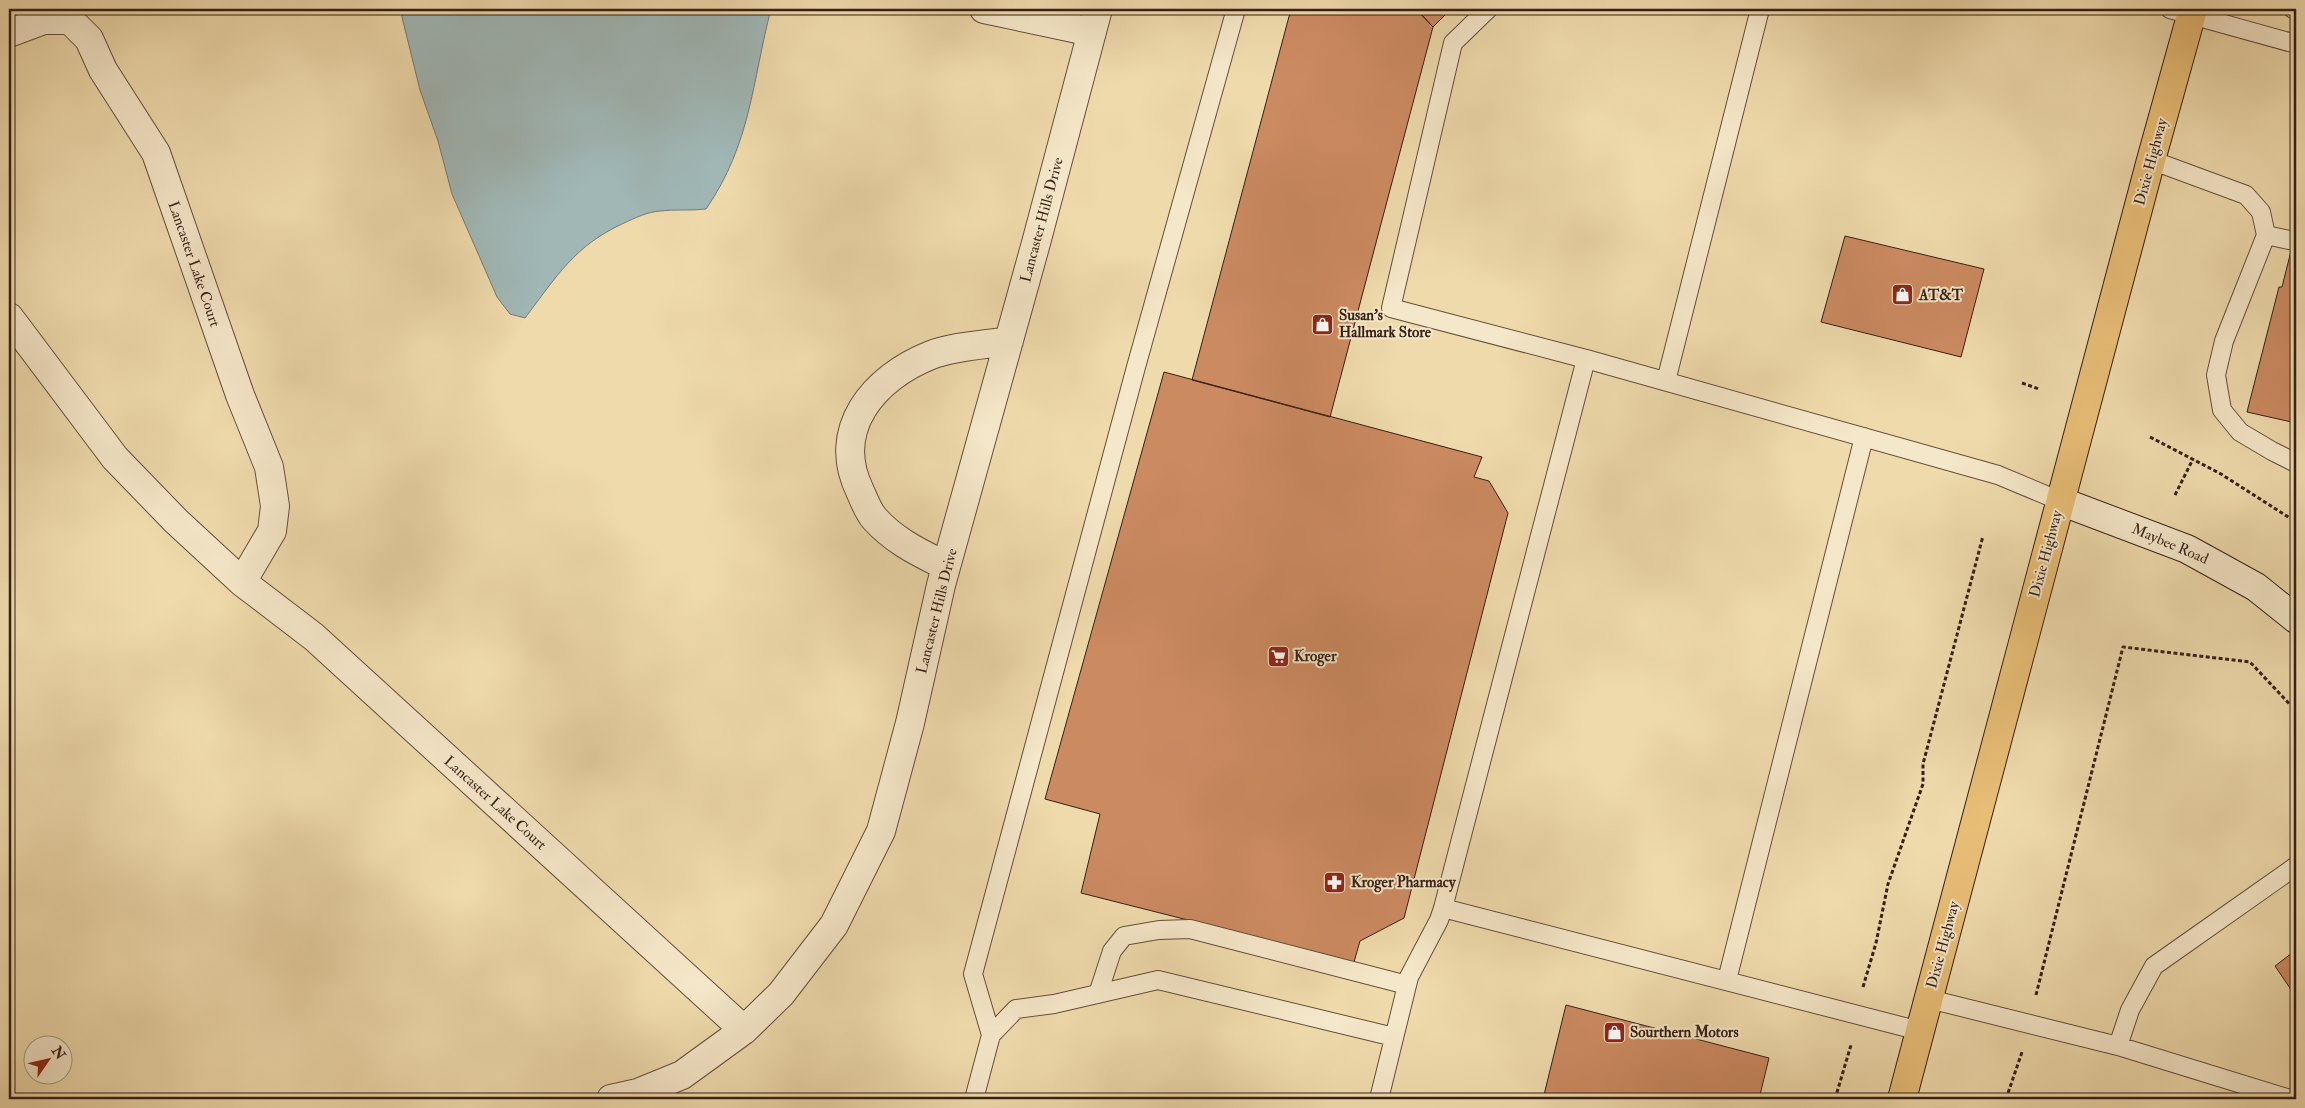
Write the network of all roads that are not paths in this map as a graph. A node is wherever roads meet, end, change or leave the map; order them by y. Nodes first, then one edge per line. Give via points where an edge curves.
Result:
1 (984, 9) edge
2 (1236, 9) edge
3 (1488, 9) edge
4 (1760, 9) edge
5 (2185, 11) edge
6 (1095, 20) edge
7 (9, 33) edge
8 (2296, 44) edge
9 (2151, 160) junction
10 (2266, 235) junction
11 (2294, 241) dead end
12 (9, 317) edge
13 (1009, 341) junction
14 (1586, 359) junction
15 (1666, 381) junction
16 (1864, 437) junction
17 (2296, 462) edge
18 (2060, 501) junction
19 (946, 566) junction
20 (242, 582) junction
21 (2296, 620) edge
22 (2296, 866) edge
23 (1443, 908) junction
24 (1727, 980) junction
25 (1407, 985) junction
26 (1098, 994) junction
27 (1929, 999) junction
28 (744, 1030) junction
29 (1920, 1031) junction
30 (991, 1035) junction
31 (1394, 1037) junction
32 (2118, 1046) junction
33 (611, 1099) edge
34 (974, 1099) edge
35 (1379, 1099) edge
36 (1902, 1099) edge
37 (2290, 1099) edge

1 - 6 street
2 - 30 lane via 1133,377 974,974
3 - 14 lane via 1453,43 1391,308
4 - 15 lane
5 - 8 lane
5 - 9 main road, Dixie Highway
6 - 13 street, Lancaster Hills Drive
7 - 20 street, Lancaster Lake Court via 44,20 70,20 88,39 103,70 156,153 240,395 269,467 275,506 272,531
9 - 10 lane via 2246,196 2261,212
9 - 18 main road, Dixie Highway
10 - 11 lane
10 - 17 lane via 2224,341 2216,375 2222,410 2240,432 2272,452
12 - 20 street, Lancaster Lake Court via 115,458
13 - 19 street, Lancaster Hills Drive
13 - 19 street via 946,350 903,370 874,393 858,416 850,438 852,474 873,517 902,545
14 - 15 lane
14 - 23 lane
15 - 16 lane
16 - 18 lane via 1998,475
16 - 24 lane
18 - 21 street, Maybee Road via 2188,549 2256,587
18 - 27 main road, Dixie Highway
19 - 28 street, Lancaster Hills Drive via 881,831 834,925 781,994
20 - 28 street, Lancaster Lake Court via 314,637
22 - 32 lane via 2154,966 2130,1010
23 - 24 lane
23 - 25 lane
24 - 29 lane
25 - 26 lane via 1190,929 1124,936 1112,952
25 - 31 lane
26 - 30 lane via 1016,1010
26 - 31 lane via 1158,980
27 - 29 main road, Dixie Highway
27 - 32 lane
28 - 33 street, Lancaster Hills Drive via 682,1076 638,1093
29 - 36 main road, Dixie Highway
30 - 34 lane
31 - 35 lane
32 - 37 lane

